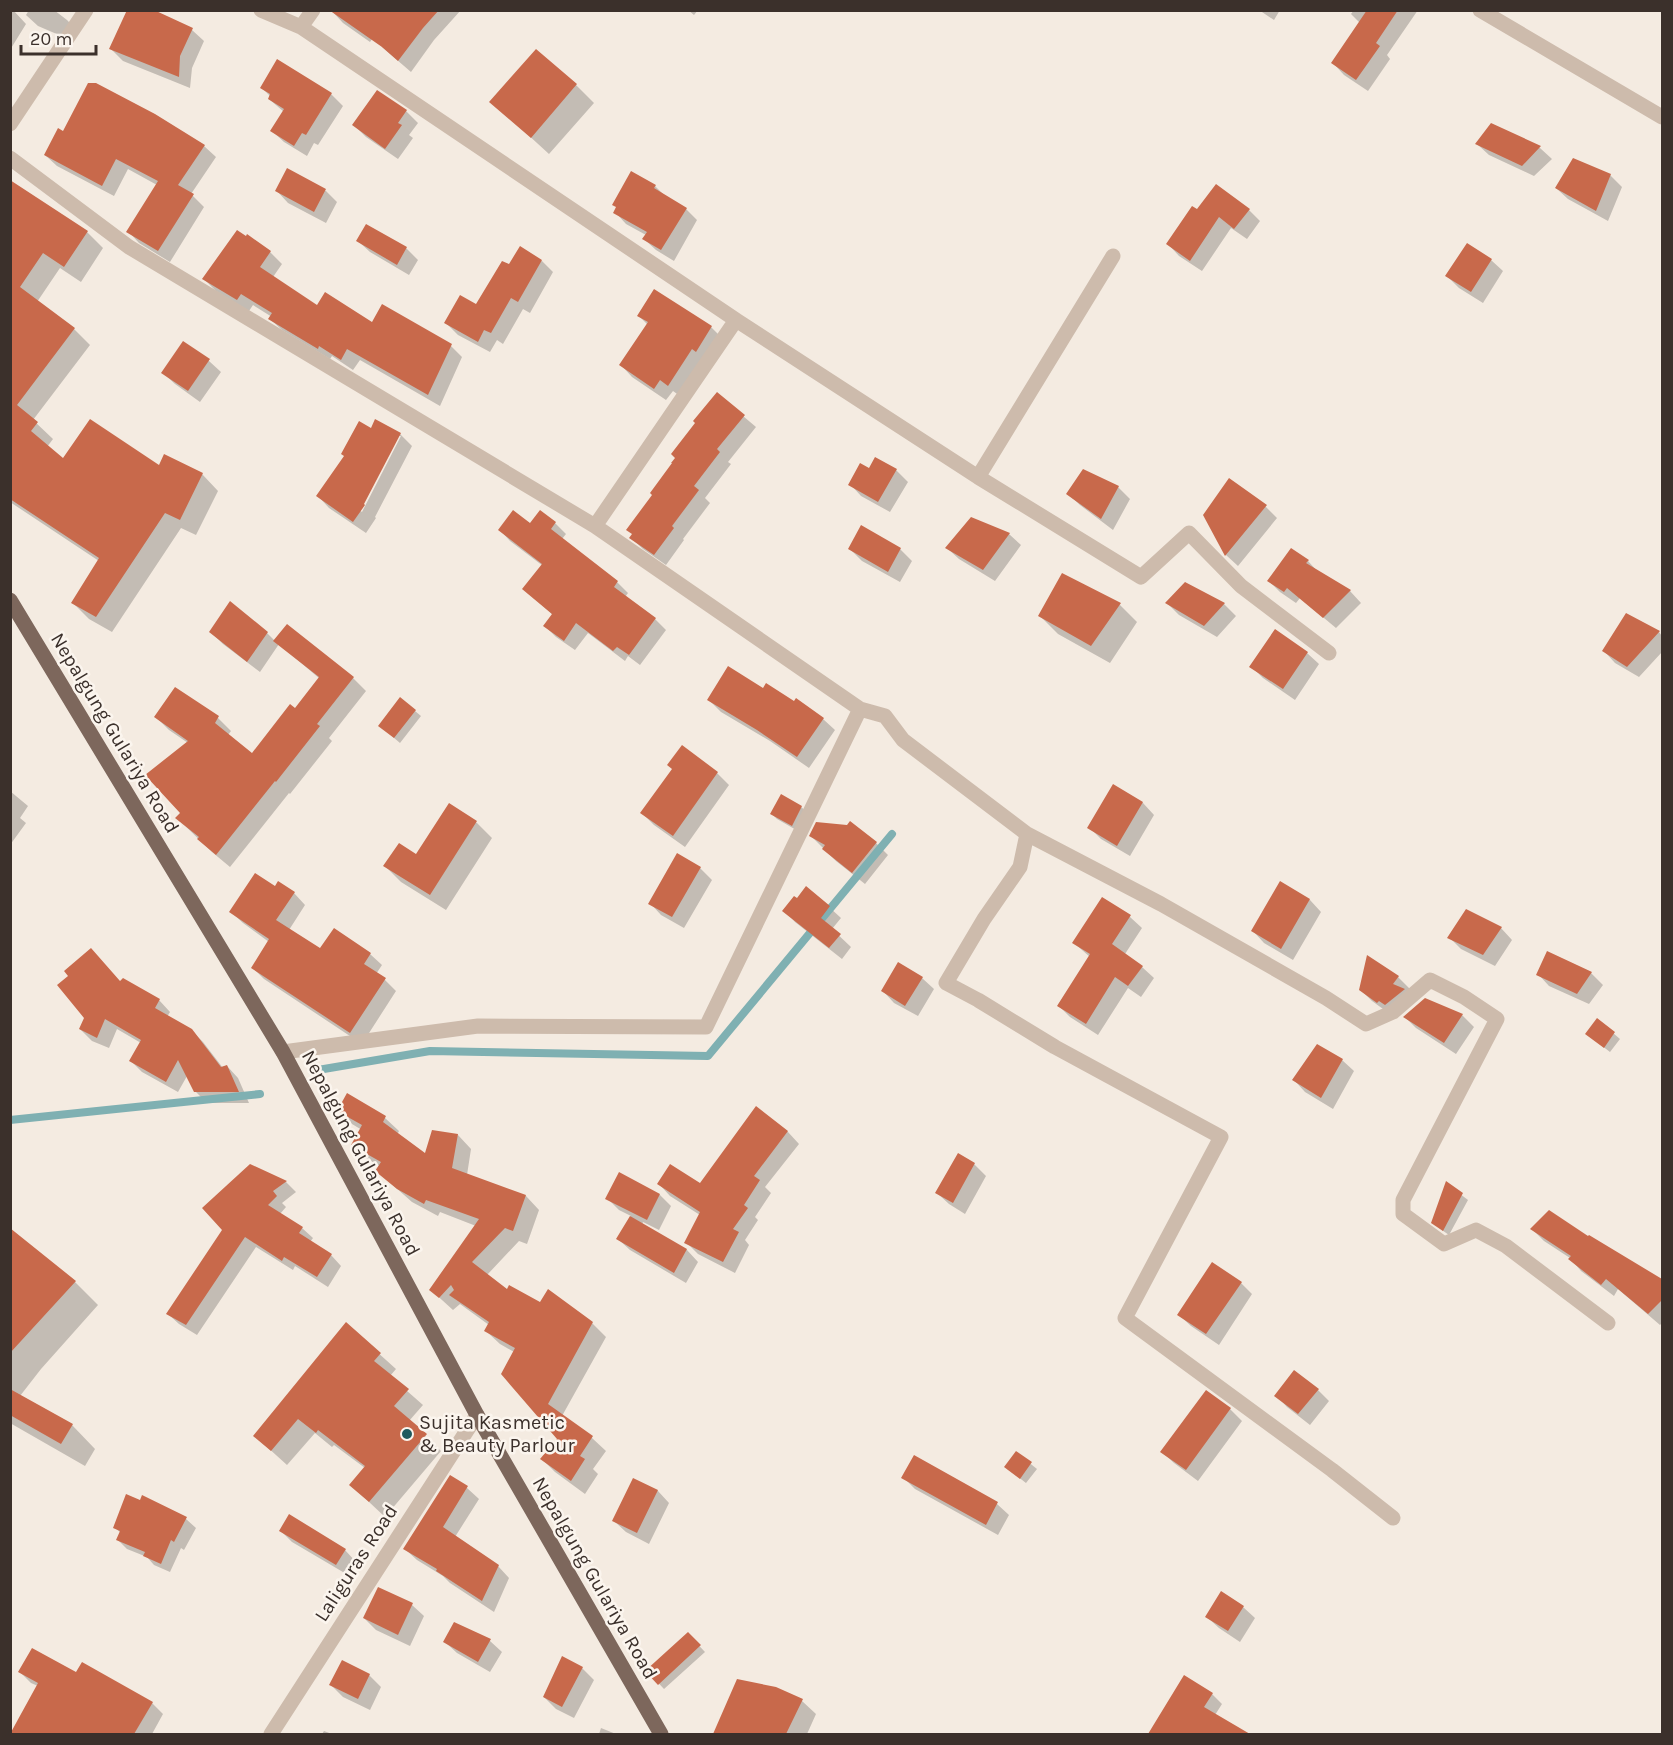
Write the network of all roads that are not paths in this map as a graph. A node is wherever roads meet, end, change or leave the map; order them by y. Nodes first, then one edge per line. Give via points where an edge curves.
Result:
1 (86, 10) edge
2 (261, 10) edge
3 (314, 10) edge
4 (1480, 10) edge
5 (301, 27) junction
6 (1662, 117) edge
7 (10, 124) edge
8 (10, 158) edge
9 (1113, 256) dead end
10 (736, 320) junction
11 (978, 477) junction
12 (595, 526) junction
13 (10, 600) edge
14 (1329, 652) dead end
15 (860, 710) junction
16 (1027, 834) junction
17 (283, 1052) junction
18 (1608, 1323) dead end
19 (477, 1415) junction
20 (1393, 1518) dead end
21 (271, 1734) edge
22 (661, 1734) edge

1 - 7 street
2 - 5 street
3 - 5 street
4 - 6 street
5 - 10 street
8 - 12 street via 129,248
9 - 11 street
10 - 11 street
10 - 12 street
11 - 14 street via 1141,576 1189,533 1241,586
12 - 15 street
13 - 17 main road, Nepalgung Gulariya Road
15 - 16 street via 885,716 903,740
15 - 17 street via 706,1027 478,1026
16 - 18 street via 1161,904 1366,1024 1393,1012 1430,980 1497,1019 1403,1200 1403,1214 1444,1244 1476,1230 1506,1246
16 - 20 street via 1020,867 946,983 1221,1137 1125,1318
17 - 19 main road, Nepalgung Gulariya Road
19 - 21 street, Laliguras Road
19 - 22 main road, Nepalgung Gulariya Road

